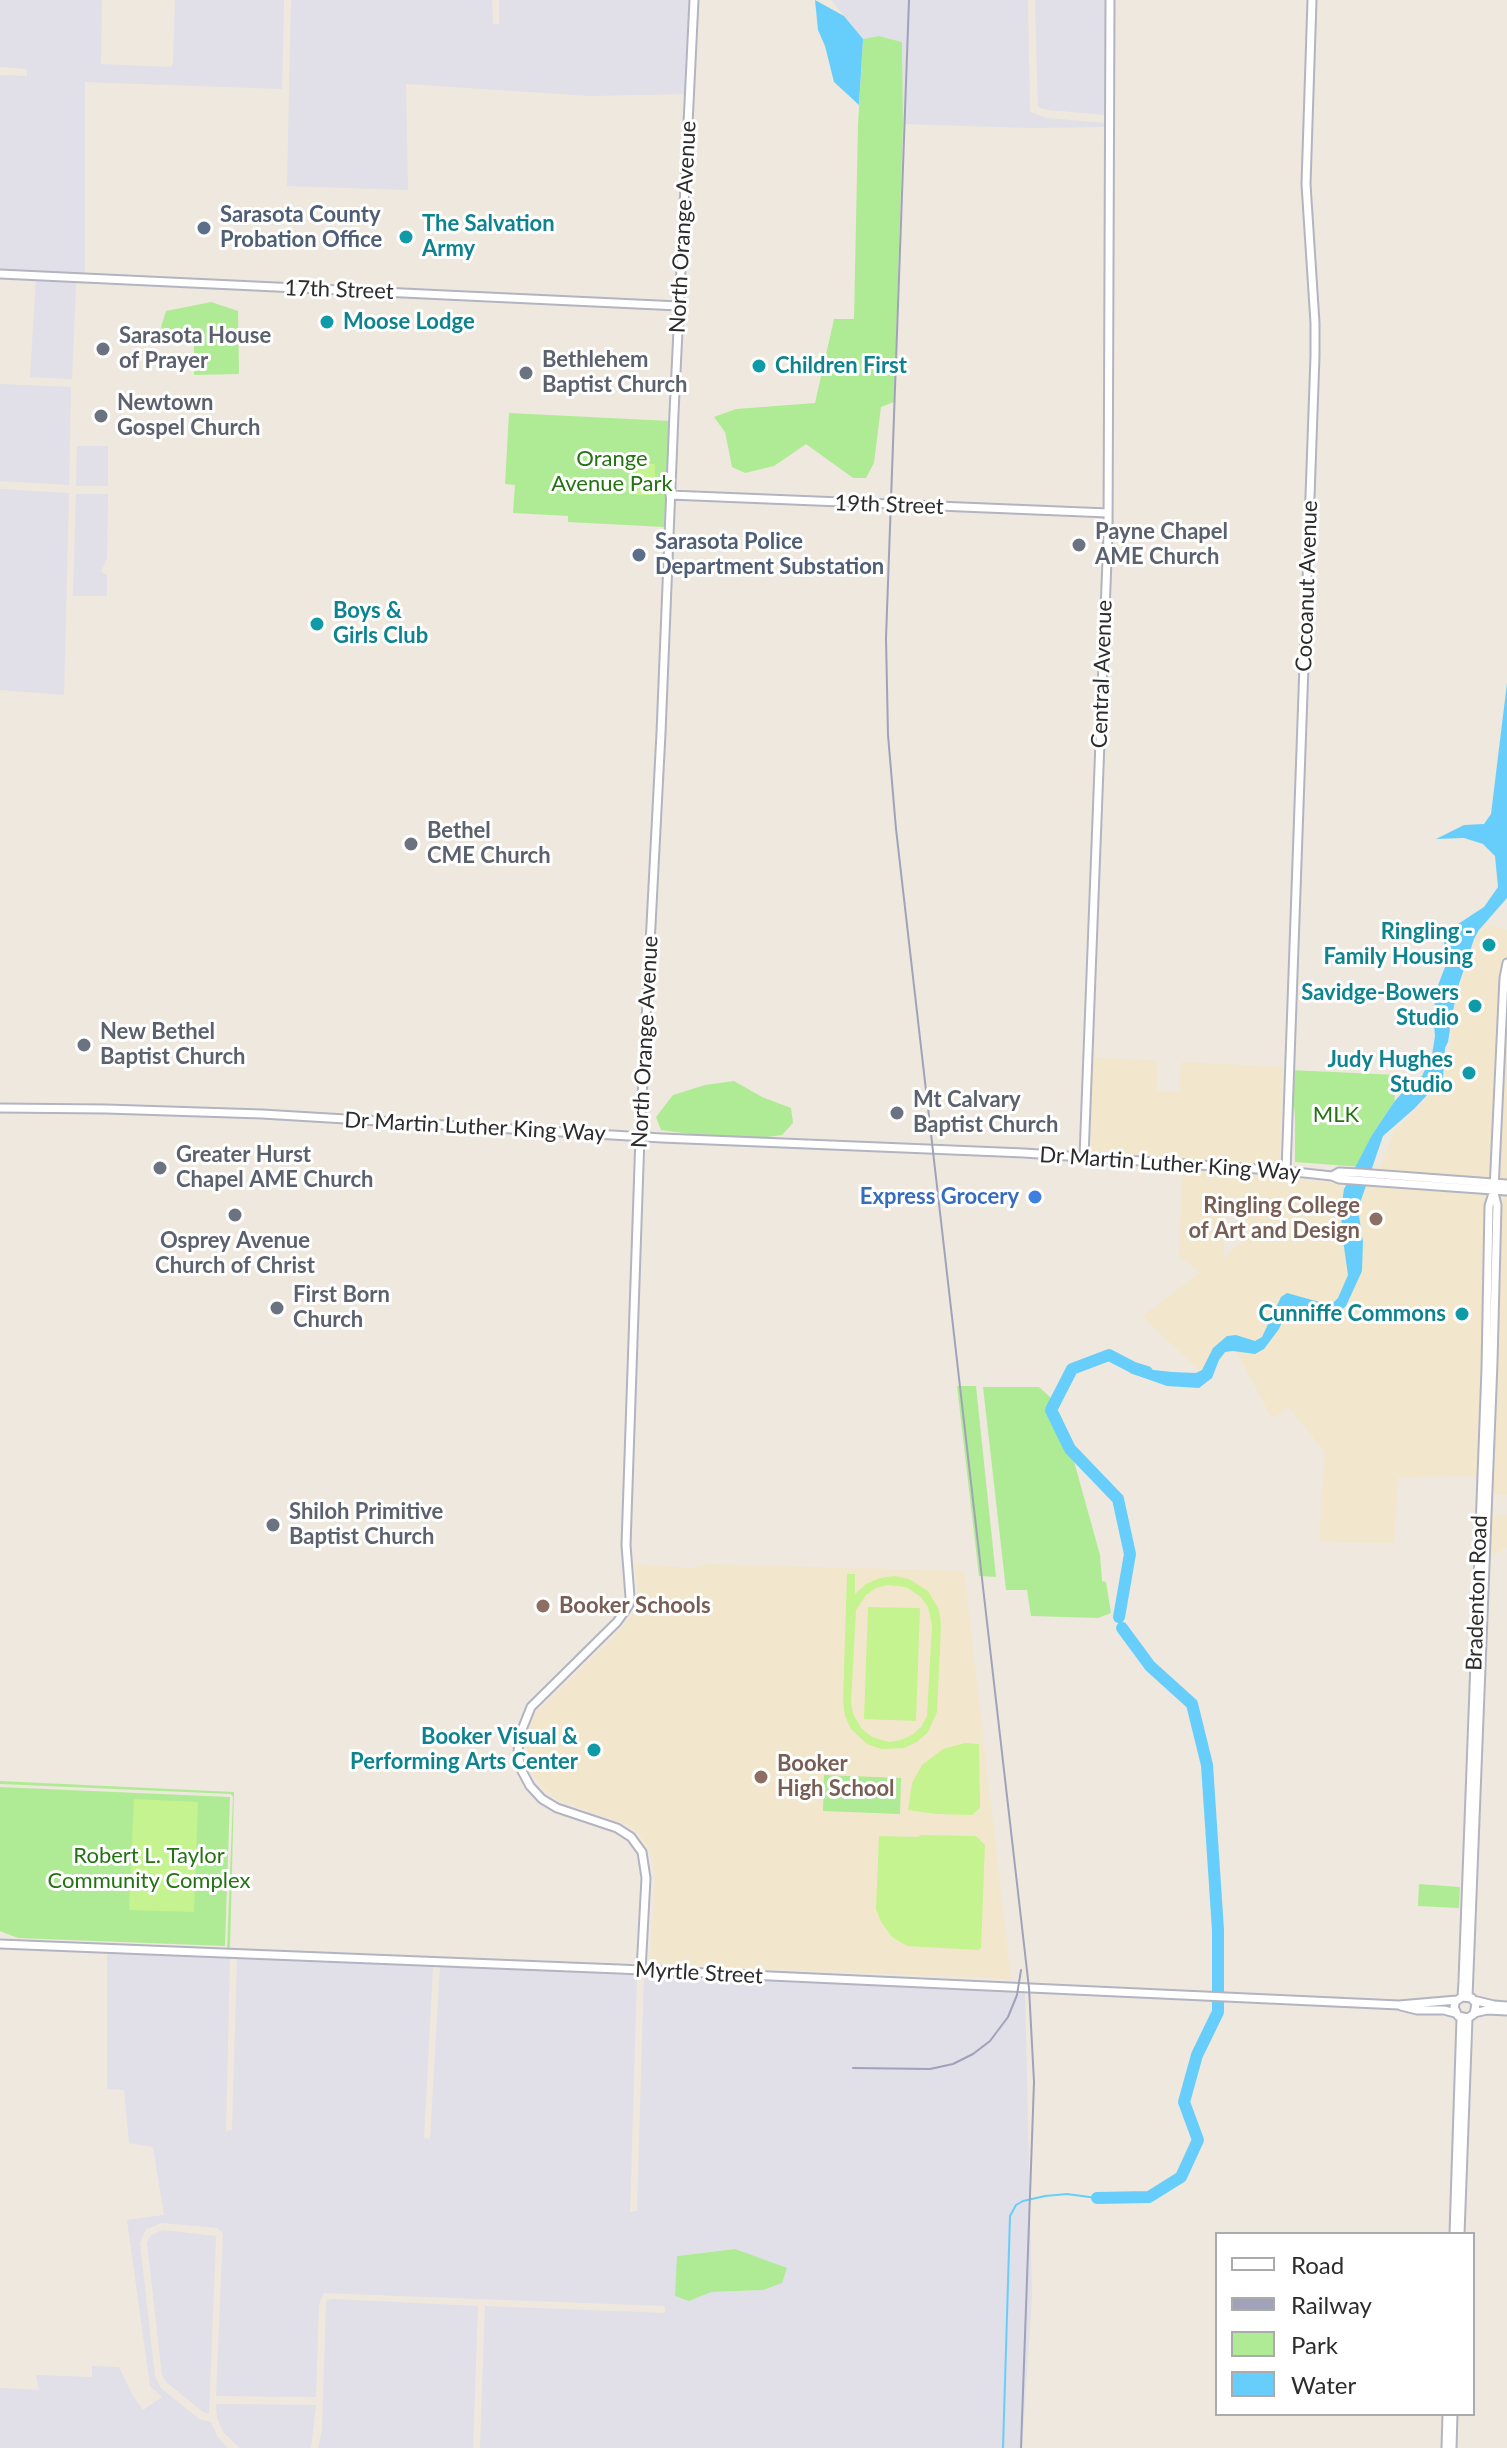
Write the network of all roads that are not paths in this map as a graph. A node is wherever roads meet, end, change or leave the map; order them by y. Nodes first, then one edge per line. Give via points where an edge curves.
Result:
1 (694, 0) edge
2 (1110, 0) edge
3 (1312, 0) edge
4 (0, 274) edge
5 (679, 306) junction
6 (670, 495) junction
7 (1108, 513) junction
8 (1507, 963) edge
9 (0, 1108) edge
10 (640, 1136) junction
11 (1084, 1157) junction
12 (1286, 1171) junction
13 (1507, 1184) edge
14 (1494, 1186) junction
15 (1507, 1191) edge
16 (0, 1944) edge
17 (641, 1971) junction
18 (1465, 1998) junction
19 (1399, 2005) junction
20 (1507, 2008) edge
21 (1465, 2016) junction
22 (1457, 2232) edge
23 (1450, 2416) edge
24 (1449, 2448) edge

1 - 5 street, North Orange Avenue
2 - 7 street, Central Avenue
3 - 12 street, Cocoanut Avenue via 1306,184 1315,356
4 - 5 street, 17th Street
5 - 6 street, North Orange Avenue
6 - 7 street, 19th Street
6 - 10 street, North Orange Avenue
7 - 11 street, Central Avenue
8 - 14 street, Bradenton Road
9 - 10 street, Dr Martin Luther King Way via 262,1114
10 - 11 street, Dr Martin Luther King Way
10 - 17 street, North Orange Avenue via 626,1545 629,1605 531,1707 518,1754 522,1771 542,1799 617,1828 642,1852 646,1878
11 - 12 street, Dr Martin Luther King Way
12 - 14 street, Dr Martin Luther King Way
13 - 14 street, Dr Martin Luther King Way
14 - 15 street, Dr Martin Luther King Way
14 - 18 street, Bradenton Road via 1493,1340
16 - 17 street, Myrtle Street
17 - 19 street, Myrtle Street
18 - 19 street, Myrtle Street
18 - 20 street, Myrtle Street
18 - 21 street, Bradenton Road via 1454,2007
18 - 21 street, Bradenton Road via 1476,2008
19 - 21 street, Myrtle Street
20 - 21 street, Myrtle Street
21 - 22 street, Bradenton Road
23 - 24 street

